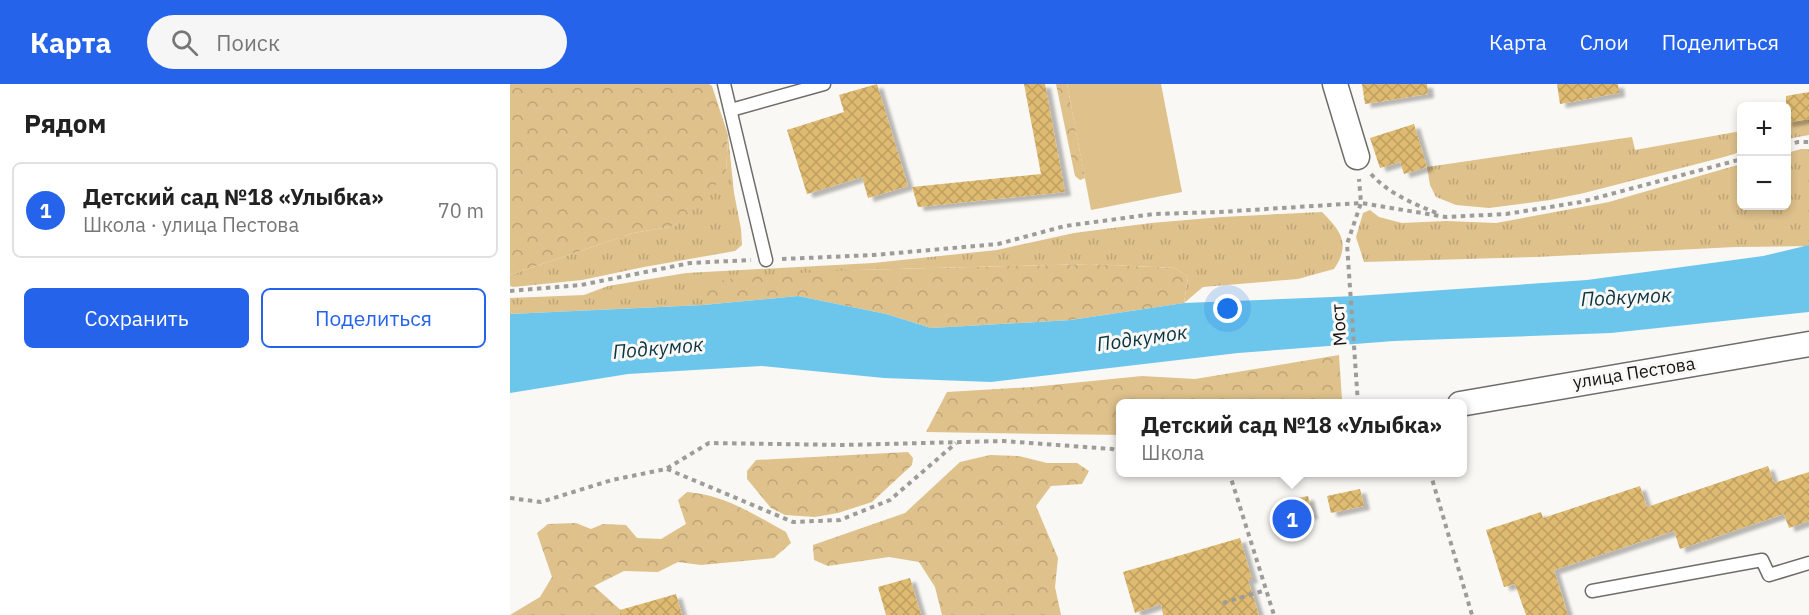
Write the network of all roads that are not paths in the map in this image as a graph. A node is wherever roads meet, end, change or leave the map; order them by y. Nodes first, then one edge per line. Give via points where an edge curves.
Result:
1 (724, 84) edge
2 (824, 84) edge
3 (1335, 84) edge
4 (730, 110) junction
5 (1357, 157) road end
6 (766, 260) road end
7 (1809, 344) edge
8 (1467, 402) edge
9 (1809, 563) edge
10 (1592, 591) dead end

1 - 4 lane
2 - 4 lane
3 - 5 street
4 - 6 lane
7 - 8 street, улица Пестова
9 - 10 lane via 1769,575 1762,560

